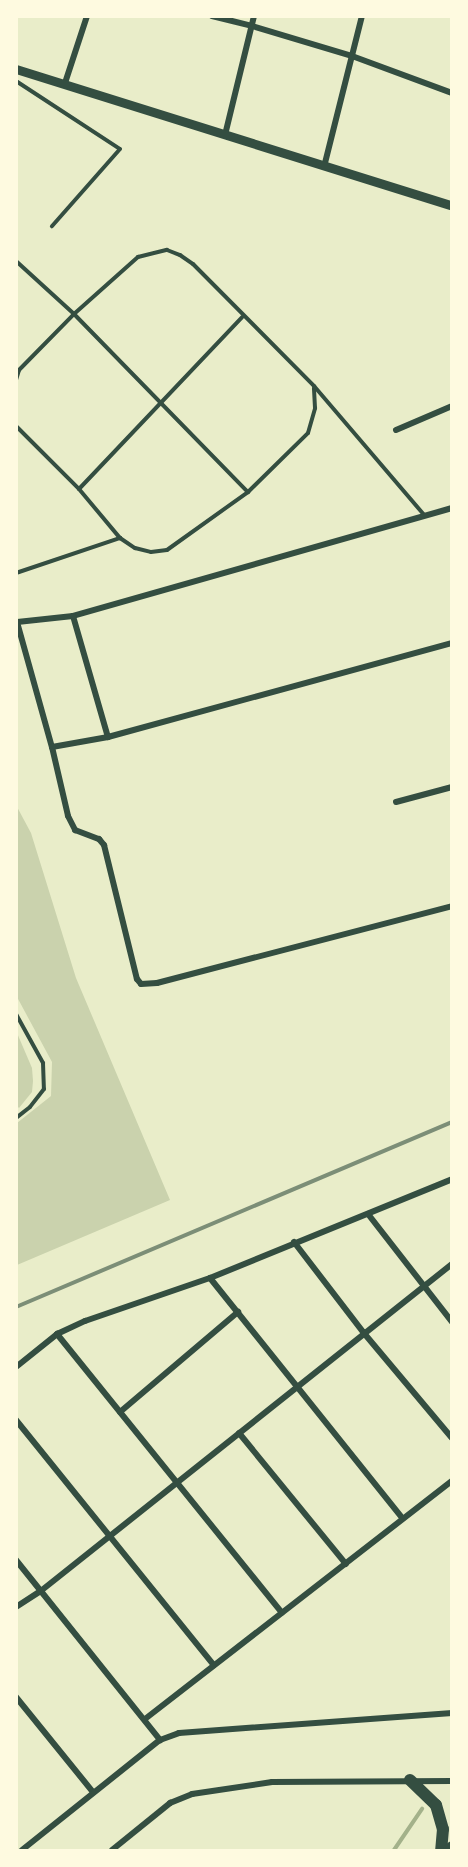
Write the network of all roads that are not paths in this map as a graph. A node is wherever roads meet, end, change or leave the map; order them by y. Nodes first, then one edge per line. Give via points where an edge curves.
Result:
1 (87, 16) edge
2 (212, 16) edge
3 (254, 16) edge
4 (362, 16) edge
5 (252, 26) junction
6 (352, 56) junction
7 (16, 69) edge
8 (16, 81) edge
9 (65, 83) junction
10 (452, 93) edge
11 (225, 135) junction
12 (324, 167) junction
13 (451, 206) edge
14 (52, 226) dead end
15 (16, 261) edge
16 (74, 314) junction
17 (242, 316) junction
18 (16, 380) edge
19 (314, 386) junction
20 (161, 402) junction
21 (452, 406) edge
22 (16, 426) edge
23 (396, 430) dead end
24 (79, 489) junction
25 (248, 492) junction
26 (452, 508) edge
27 (425, 517) junction
28 (120, 538) junction
29 (16, 573) edge
30 (73, 616) junction
31 (17, 622) edge
32 (452, 643) edge
33 (108, 737) junction
34 (52, 747) junction
35 (452, 787) edge
36 (396, 802) dead end
37 (452, 906) edge
38 (16, 1014) edge
39 (16, 1118) edge
40 (452, 1179) edge
41 (368, 1214) junction
42 (294, 1242) junction
43 (452, 1264) edge
44 (210, 1278) junction
45 (423, 1287) junction
46 (238, 1312) junction
47 (452, 1322) edge
48 (363, 1332) junction
49 (57, 1334) junction
50 (16, 1367) edge
51 (298, 1384) junction
52 (120, 1412) junction
53 (16, 1420) edge
54 (239, 1433) junction
55 (452, 1438) edge
56 (177, 1482) junction
57 (452, 1482) edge
58 (402, 1518) junction
59 (110, 1536) junction
60 (16, 1560) edge
61 (346, 1564) junction
62 (42, 1590) junction
63 (16, 1607) edge
64 (282, 1613) junction
65 (214, 1665) junction
66 (16, 1697) edge
67 (452, 1707) edge
68 (449, 1713) edge
69 (145, 1719) junction
70 (160, 1740) junction
71 (410, 1780) junction
72 (452, 1781) edge
73 (93, 1792) junction
74 (22, 1851) edge
75 (112, 1851) edge
76 (441, 1851) edge

1 - 9 street
2 - 5 street
3 - 5 street
4 - 6 street
5 - 6 street
5 - 11 street
6 - 10 street
6 - 12 street
7 - 9 street
8 - 14 lane via 120,149
9 - 11 street
11 - 12 street
12 - 13 street
15 - 16 lane
16 - 17 lane via 138,257 167,250 193,264
16 - 18 lane via 19,370
16 - 20 lane
17 - 19 lane
17 - 20 lane
19 - 25 lane via 315,408 308,433
19 - 27 lane
20 - 24 lane
20 - 25 lane
21 - 23 street
22 - 24 lane
24 - 28 lane
25 - 28 lane via 167,550 135,548
26 - 27 street
27 - 30 street
28 - 29 lane
30 - 31 street
30 - 33 street
31 - 34 street
32 - 33 street
33 - 34 street
34 - 37 street via 68,816 75,830 99,839 104,845 141,984
35 - 36 street
38 - 39 lane via 43,1063 44,1089
40 - 41 street
41 - 42 street
41 - 45 street
42 - 44 street
42 - 48 street
43 - 45 street
44 - 46 street
44 - 49 street
45 - 47 street
45 - 48 street
46 - 51 street
46 - 52 street
48 - 51 street
48 - 55 street
49 - 50 street
49 - 52 street
51 - 54 street
51 - 58 street
52 - 56 street
53 - 59 street
54 - 56 street
54 - 61 street
56 - 59 street
56 - 64 street
57 - 58 street
58 - 61 street
59 - 62 street
59 - 65 street
60 - 62 street
61 - 64 street
62 - 63 street
62 - 69 street
64 - 65 street
65 - 69 street
66 - 73 street
67 - 68 street
68 - 70 street via 201,1729
69 - 70 street
70 - 73 street
71 - 72 street
71 - 75 street via 272,1782 192,1794 170,1803
71 - 76 highway via 436,1805 443,1828
73 - 74 street

